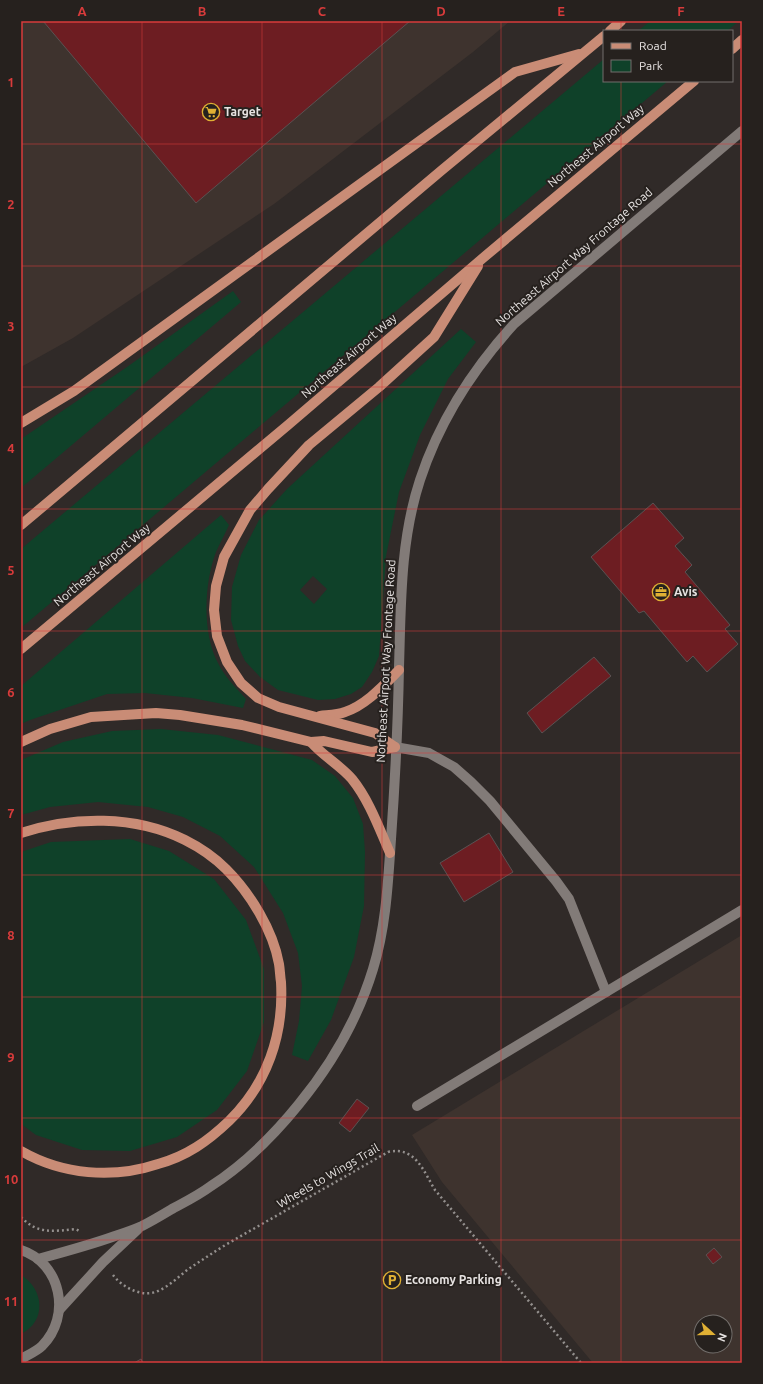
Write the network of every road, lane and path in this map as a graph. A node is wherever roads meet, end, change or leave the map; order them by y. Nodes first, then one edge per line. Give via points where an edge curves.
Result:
1 (621, 21) edge
2 (611, 30) edge
3 (603, 37) edge
4 (742, 40) edge
5 (733, 48) edge
6 (583, 53) junction
7 (693, 82) edge
8 (742, 131) edge
9 (483, 258) junction
10 (21, 423) edge
11 (21, 525) edge
12 (21, 649) edge
13 (399, 670) junction
14 (316, 717) junction
15 (21, 742) edge
16 (311, 742) junction
17 (395, 747) junction
18 (21, 833) edge
19 (390, 852) junction
20 (742, 910) edge
21 (606, 992) junction
22 (417, 1106) dead end
23 (21, 1151) edge
24 (21, 1217) edge
25 (141, 1226) junction
26 (83, 1236) dead end
27 (21, 1250) edge
28 (38, 1259) junction
29 (110, 1271) dead end
30 (60, 1309) junction
31 (21, 1359) edge
32 (581, 1363) edge

1 - 2 main road
3 - 6 main road
4 - 5 main road
6 - 10 main road via 515,72 74,390
6 - 11 main road
7 - 9 main road, Northeast Airport Way
8 - 13 street, Northeast Airport Way Frontage Road via 514,324 472,376 430,452 411,517 402,570
9 - 12 main road, Northeast Airport Way
9 - 14 main road via 434,338 304,451 250,510 224,557 216,586 214,610 217,636 227,662 241,683 258,698 278,707
13 - 14 main road via 354,709
13 - 17 street, Northeast Airport Way Frontage Road
14 - 17 main road via 375,733
15 - 16 main road via 50,729 91,717 156,713 242,725
16 - 17 main road via 324,741 372,752
16 - 19 main road via 351,779 364,798
17 - 19 street, Northeast Airport Way Frontage Road
17 - 21 street via 429,753 454,767 490,801 569,899
18 - 23 main road via 68,822 106,821 148,827 184,840 203,851 225,868 242,886 260,915 272,939 279,964 281,994 280,1020 274,1044 256,1089 241,1109 215,1134 189,1152 146,1168 92,1173 46,1163
19 - 25 street, Northeast Airport Way Frontage Road via 388,893 373,970 358,1009 311,1090 268,1140 236,1168 210,1187
20 - 21 street
21 - 22 street
24 - 26 path via 36,1228 48,1231 76,1229
25 - 28 street, Northeast Airport Way Frontage Road
25 - 30 street, Northeast Airport Way Frontage Road via 103,1262
27 - 28 street
28 - 30 street via 51,1272 59,1290
29 - 32 path, Wheels to Wings Trail via 125,1287 147,1294 159,1291 227,1244 388,1152 401,1150 415,1159 435,1190
30 - 31 street via 54,1330 42,1347

